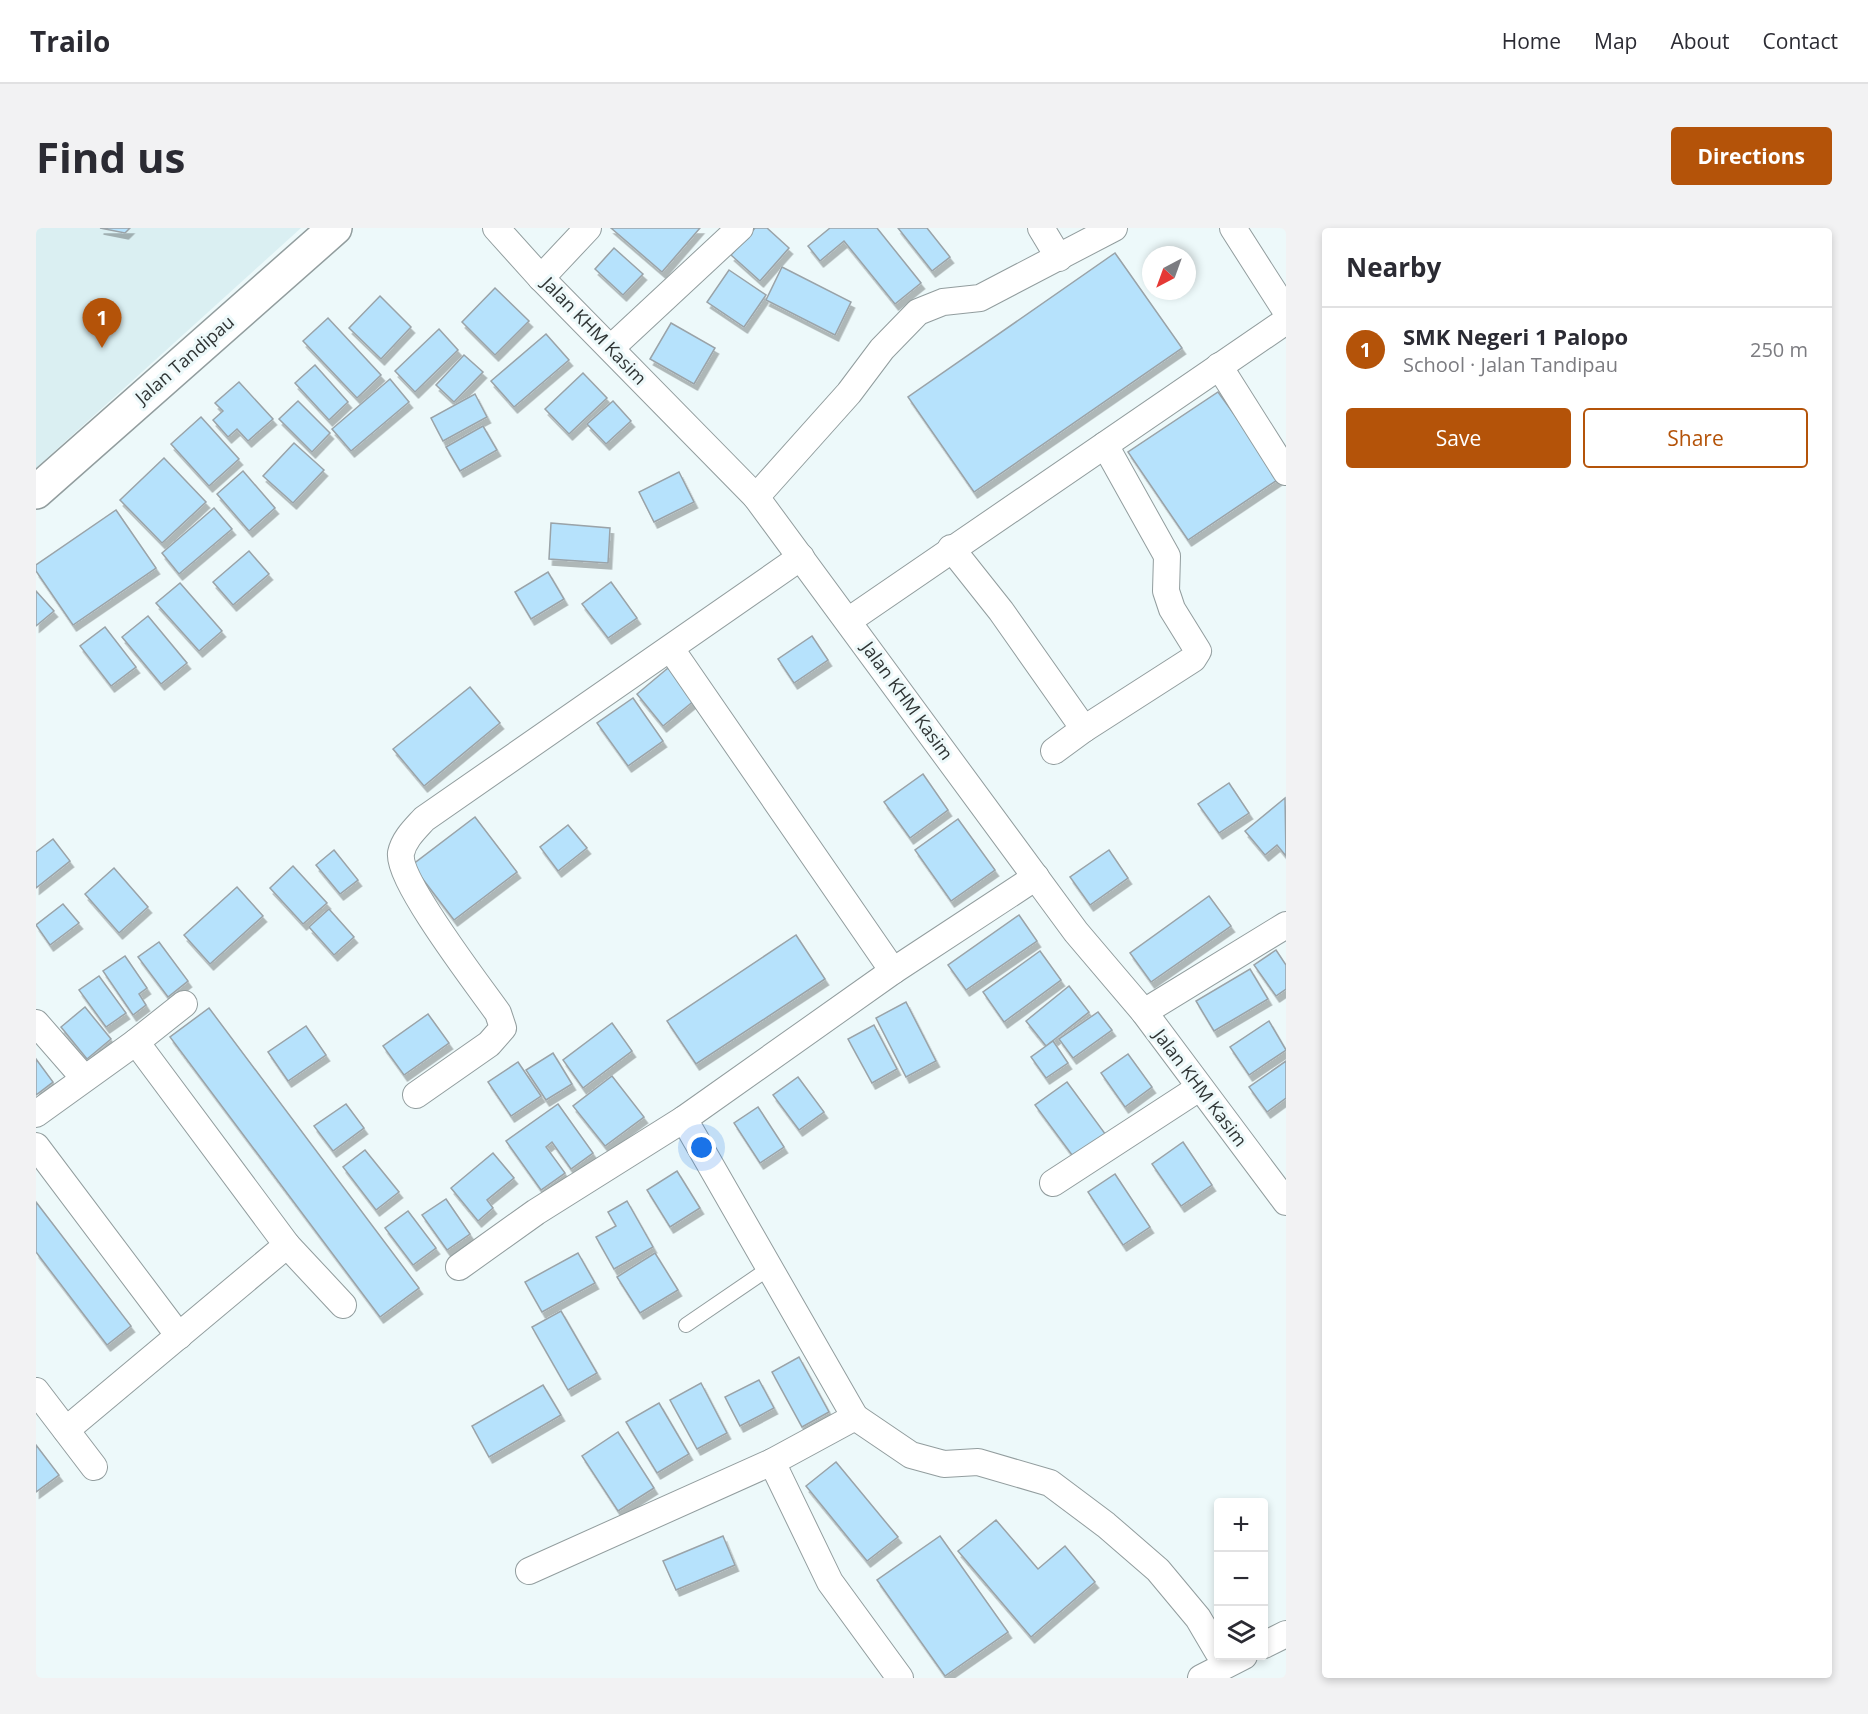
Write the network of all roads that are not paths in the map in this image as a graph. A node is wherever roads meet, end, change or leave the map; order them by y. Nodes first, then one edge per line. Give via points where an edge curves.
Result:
1 (335, 228) edge
2 (496, 228) edge
3 (588, 228) edge
4 (740, 228) edge
5 (1041, 228) edge
6 (1114, 228) edge
7 (1233, 228) edge
8 (1059, 258) junction
9 (541, 278) junction
10 (1286, 311) edge
11 (1286, 321) edge
12 (611, 348) junction
13 (1219, 366) junction
14 (1105, 445) junction
15 (1286, 472) edge
16 (36, 492) edge
17 (756, 497) junction
18 (951, 548) junction
19 (801, 557) junction
20 (848, 621) junction
21 (671, 649) junction
22 (1084, 729) junction
23 (1054, 751) dead end
24 (1036, 877) junction
25 (1286, 925) edge
26 (893, 971) junction
27 (184, 1004) dead end
28 (1144, 1012) junction
29 (36, 1023) edge
30 (136, 1041) junction
31 (84, 1078) junction
32 (1199, 1088) junction
33 (416, 1095) dead end
34 (36, 1114) edge
35 (684, 1119) junction
36 (36, 1146) edge
37 (1053, 1183) dead end
38 (1286, 1202) edge
39 (287, 1245) junction
40 (459, 1267) dead end
41 (771, 1267) junction
42 (343, 1305) dead end
43 (686, 1325) dead end
44 (179, 1336) junction
45 (36, 1391) edge
46 (855, 1418) junction
47 (66, 1430) junction
48 (772, 1462) junction
49 (94, 1467) dead end
50 (529, 1571) dead end
51 (1286, 1634) edge
52 (1214, 1640) edge
53 (1268, 1643) edge
54 (1223, 1660) edge
55 (900, 1678) edge
56 (1201, 1678) edge

1 - 16 street, Jalan Tandipau
2 - 9 street, Jalan KHM Kasim
3 - 9 street
4 - 12 street
5 - 8 street
6 - 8 street
7 - 10 street
8 - 17 street via 980,298 943,302 918,312
9 - 12 street, Jalan KHM Kasim
11 - 13 street
12 - 17 street, Jalan KHM Kasim
13 - 14 street
13 - 15 street
14 - 18 street
14 - 22 street via 1167,556 1167,591 1172,609 1198,651 1193,659
17 - 19 street, Jalan KHM Kasim
18 - 20 street
18 - 22 street
19 - 20 street, Jalan KHM Kasim
19 - 21 street
20 - 24 street, Jalan KHM Kasim
21 - 26 street
21 - 33 street via 424,819 406,842 401,854 402,869 498,1013 503,1028 489,1044
22 - 23 street
24 - 26 street
24 - 28 street, Jalan KHM Kasim via 1076,932
25 - 28 street
26 - 35 street
27 - 30 street
28 - 32 street, Jalan KHM Kasim
29 - 31 street
30 - 31 street
30 - 39 street
31 - 34 street
32 - 37 street
32 - 38 street, Jalan KHM Kasim
35 - 40 street via 536,1212
35 - 41 street
36 - 44 street
39 - 42 street
39 - 44 street
41 - 43 lane
41 - 46 street
44 - 47 street
45 - 47 street
46 - 48 street
46 - 52 street via 912,1455 944,1464 978,1462 1050,1483 1158,1570
47 - 49 street
48 - 50 street
48 - 55 street via 830,1582
51 - 53 street
54 - 56 street

